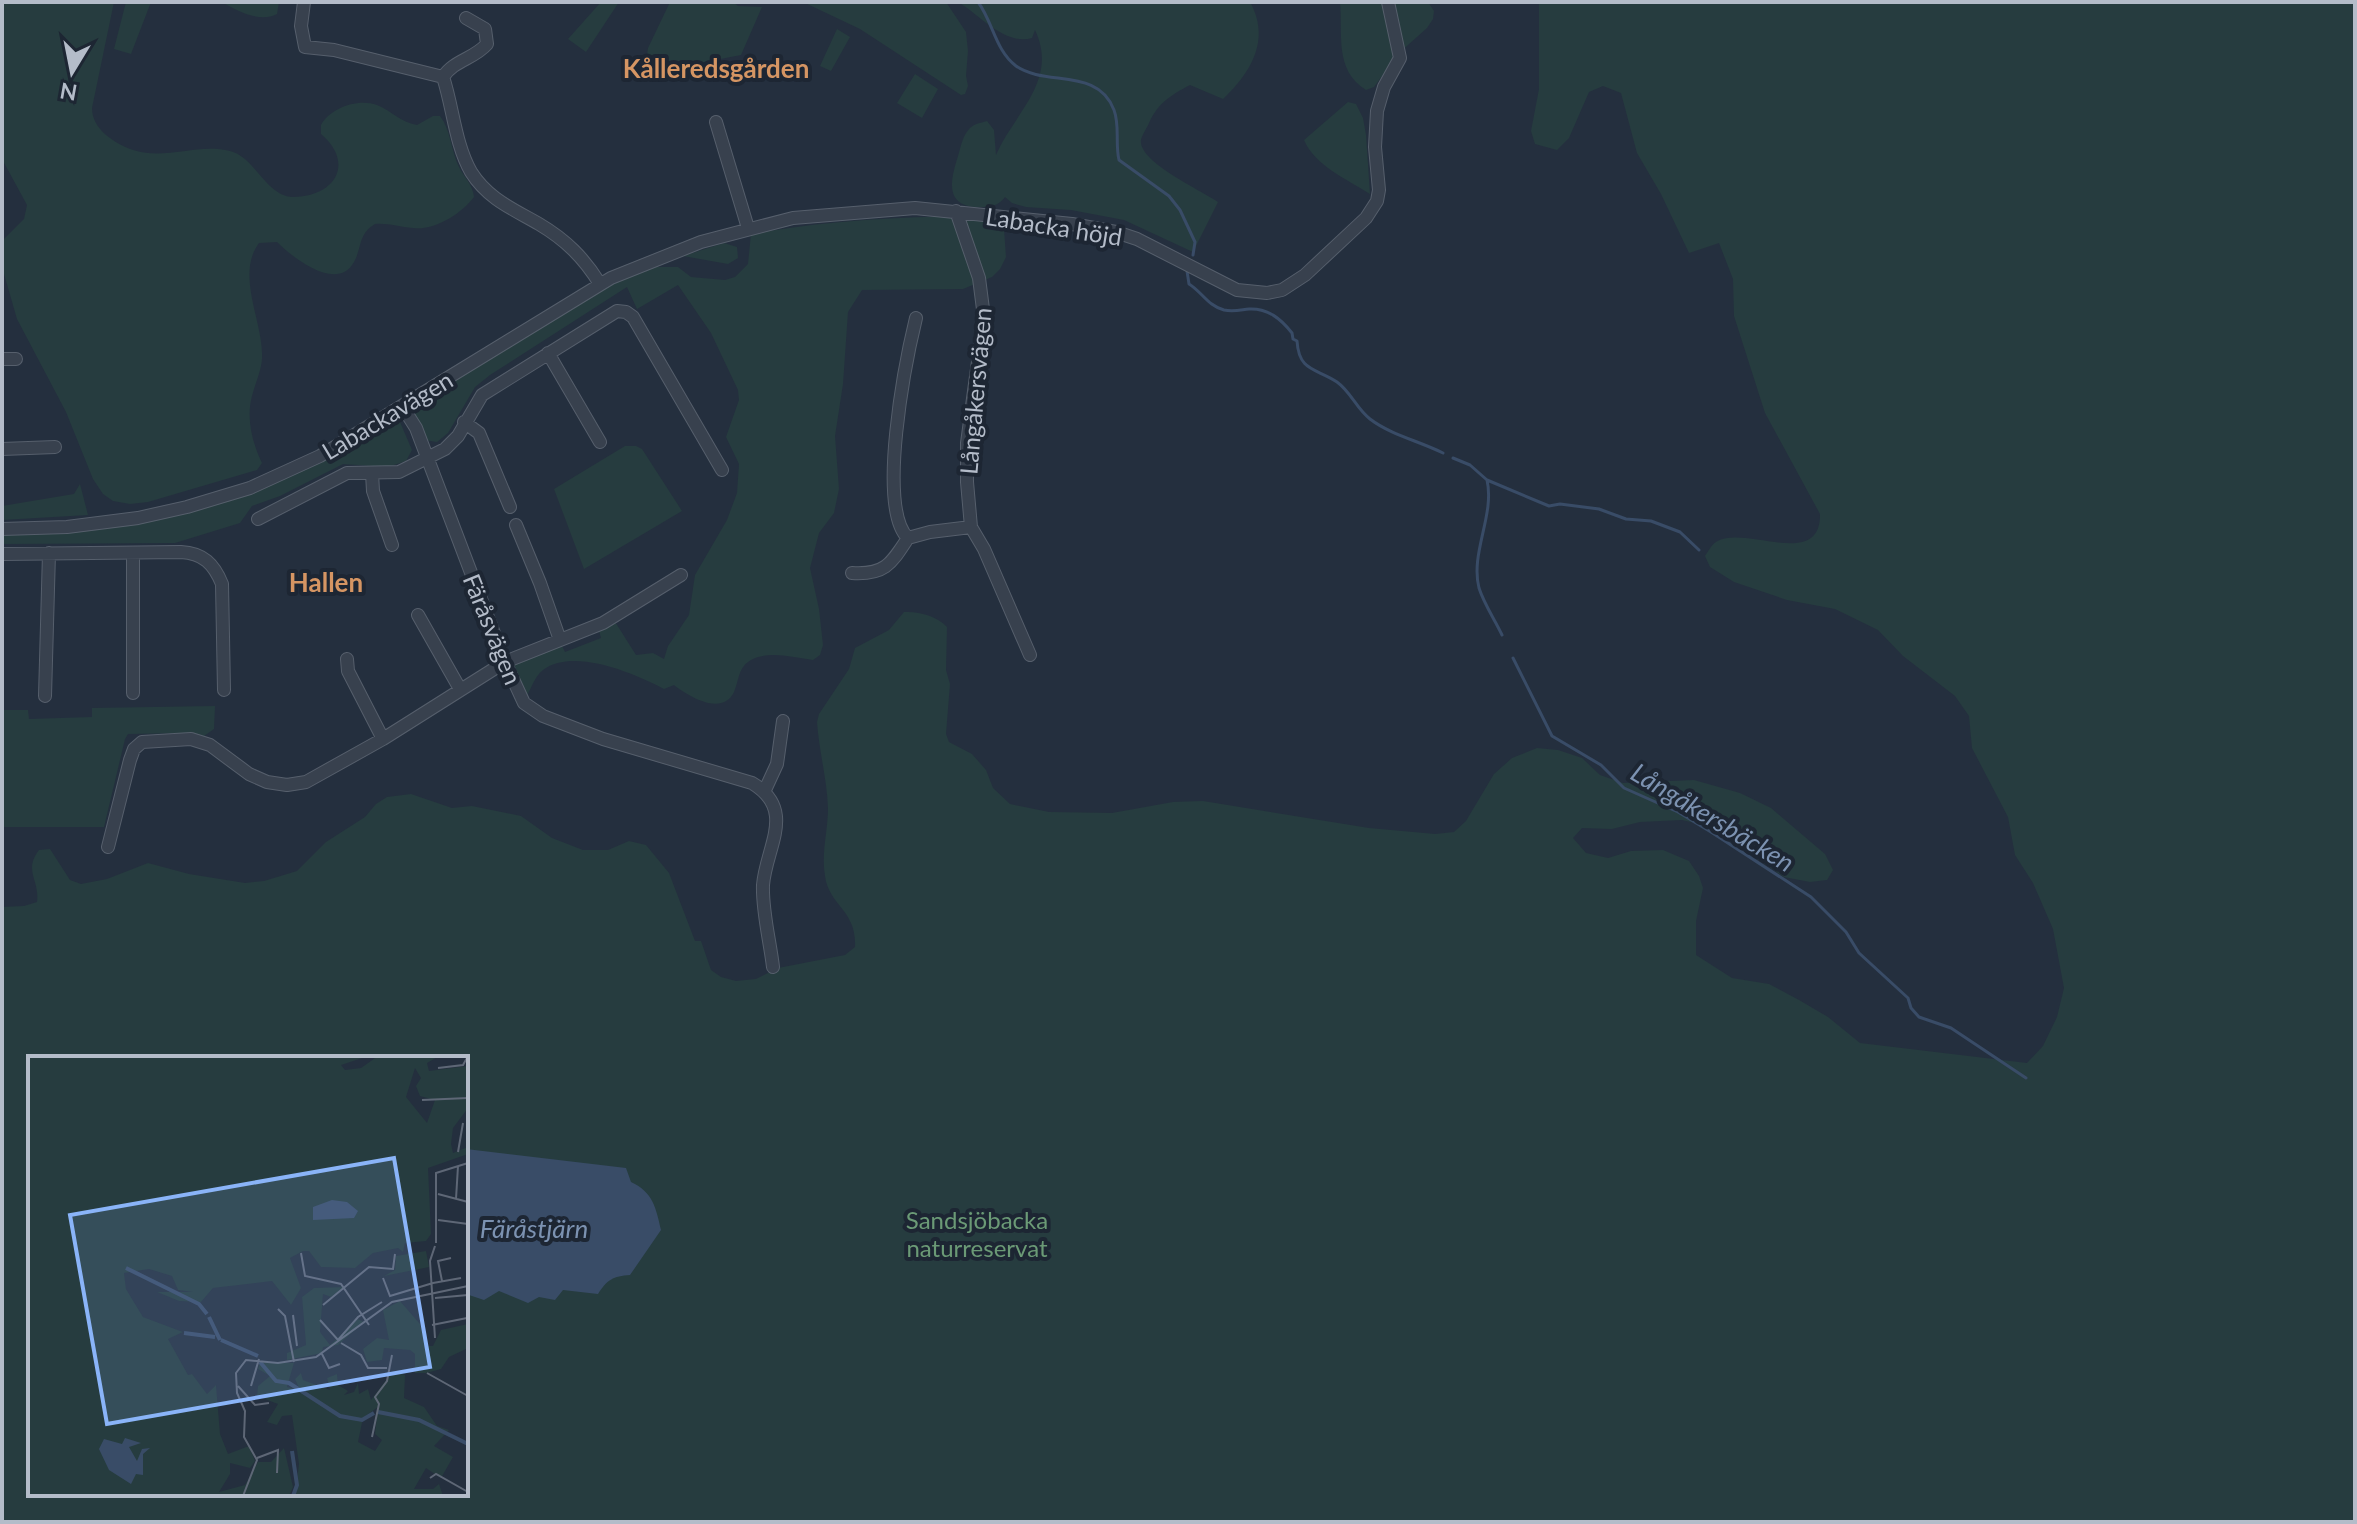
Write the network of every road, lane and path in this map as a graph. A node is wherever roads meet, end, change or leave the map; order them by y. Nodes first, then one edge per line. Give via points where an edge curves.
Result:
1 (304, 2) edge
2 (1388, 2) edge
3 (466, 18) dead end
4 (443, 77) junction
5 (716, 122) dead end
6 (956, 211) junction
7 (748, 228) junction
8 (600, 284) junction
9 (916, 318) dead end
10 (548, 353) junction
11 (2, 359) edge
12 (16, 359) dead end
13 (402, 406) junction
14 (464, 422) junction
15 (600, 442) dead end
16 (55, 447) dead end
17 (2, 449) edge
18 (427, 458) junction
19 (722, 470) dead end
20 (372, 473) junction
21 (510, 507) dead end
22 (258, 519) dead end
23 (516, 525) dead end
24 (971, 527) junction
25 (2, 529) edge
26 (908, 538) junction
27 (392, 545) dead end
28 (49, 553) junction
29 (133, 553) junction
30 (2, 554) edge
31 (852, 573) dead end
32 (681, 575) dead end
33 (418, 615) dead end
34 (560, 640) junction
35 (1030, 655) dead end
36 (347, 659) dead end
37 (505, 662) junction
38 (460, 689) junction
39 (224, 690) dead end
40 (133, 693) dead end
41 (45, 696) dead end
42 (783, 721) dead end
43 (383, 739) junction
44 (765, 790) junction
45 (108, 847) dead end
46 (773, 967) dead end

1 - 4 street via 305,47
2 - 6 street, Labacka höjd via 1400,58 1377,111 1377,201 1366,218 1282,290 1237,290 1116,232
3 - 4 street via 485,29 487,44
4 - 8 street via 472,174 497,201 579,253
5 - 7 street
6 - 7 street, Labackavägen via 846,212
6 - 24 street, Långåkersvägen via 979,278 984,317 967,443
7 - 8 street, Labackavägen via 689,246
8 - 13 street, Labackavägen
9 - 26 street via 895,435 899,525
10 - 14 street via 482,395
10 - 15 street
10 - 19 street via 611,314 626,312
11 - 12 street
13 - 18 street, Färåsvägen
13 - 25 street, Labackavägen via 287,473 213,500 102,524
14 - 18 street via 445,449
14 - 21 street via 479,433
16 - 17 street
18 - 20 street via 399,472
18 - 37 street, Färåsvägen
20 - 22 street via 347,473
20 - 27 street
23 - 34 street
24 - 26 street
24 - 35 street, Långåkersvägen
26 - 31 street via 883,569
28 - 29 street
28 - 30 street
28 - 41 street
29 - 39 street via 195,553 217,571 222,584
29 - 40 street
32 - 34 street via 603,623
33 - 38 street
34 - 37 street
36 - 43 street via 348,671
37 - 38 street
37 - 44 street, Färåsvägen via 524,703 543,716
38 - 43 street
42 - 44 street via 777,764
43 - 45 street via 320,776 287,785 249,774 202,741 142,742 130,760
44 - 46 street via 776,819 763,887

